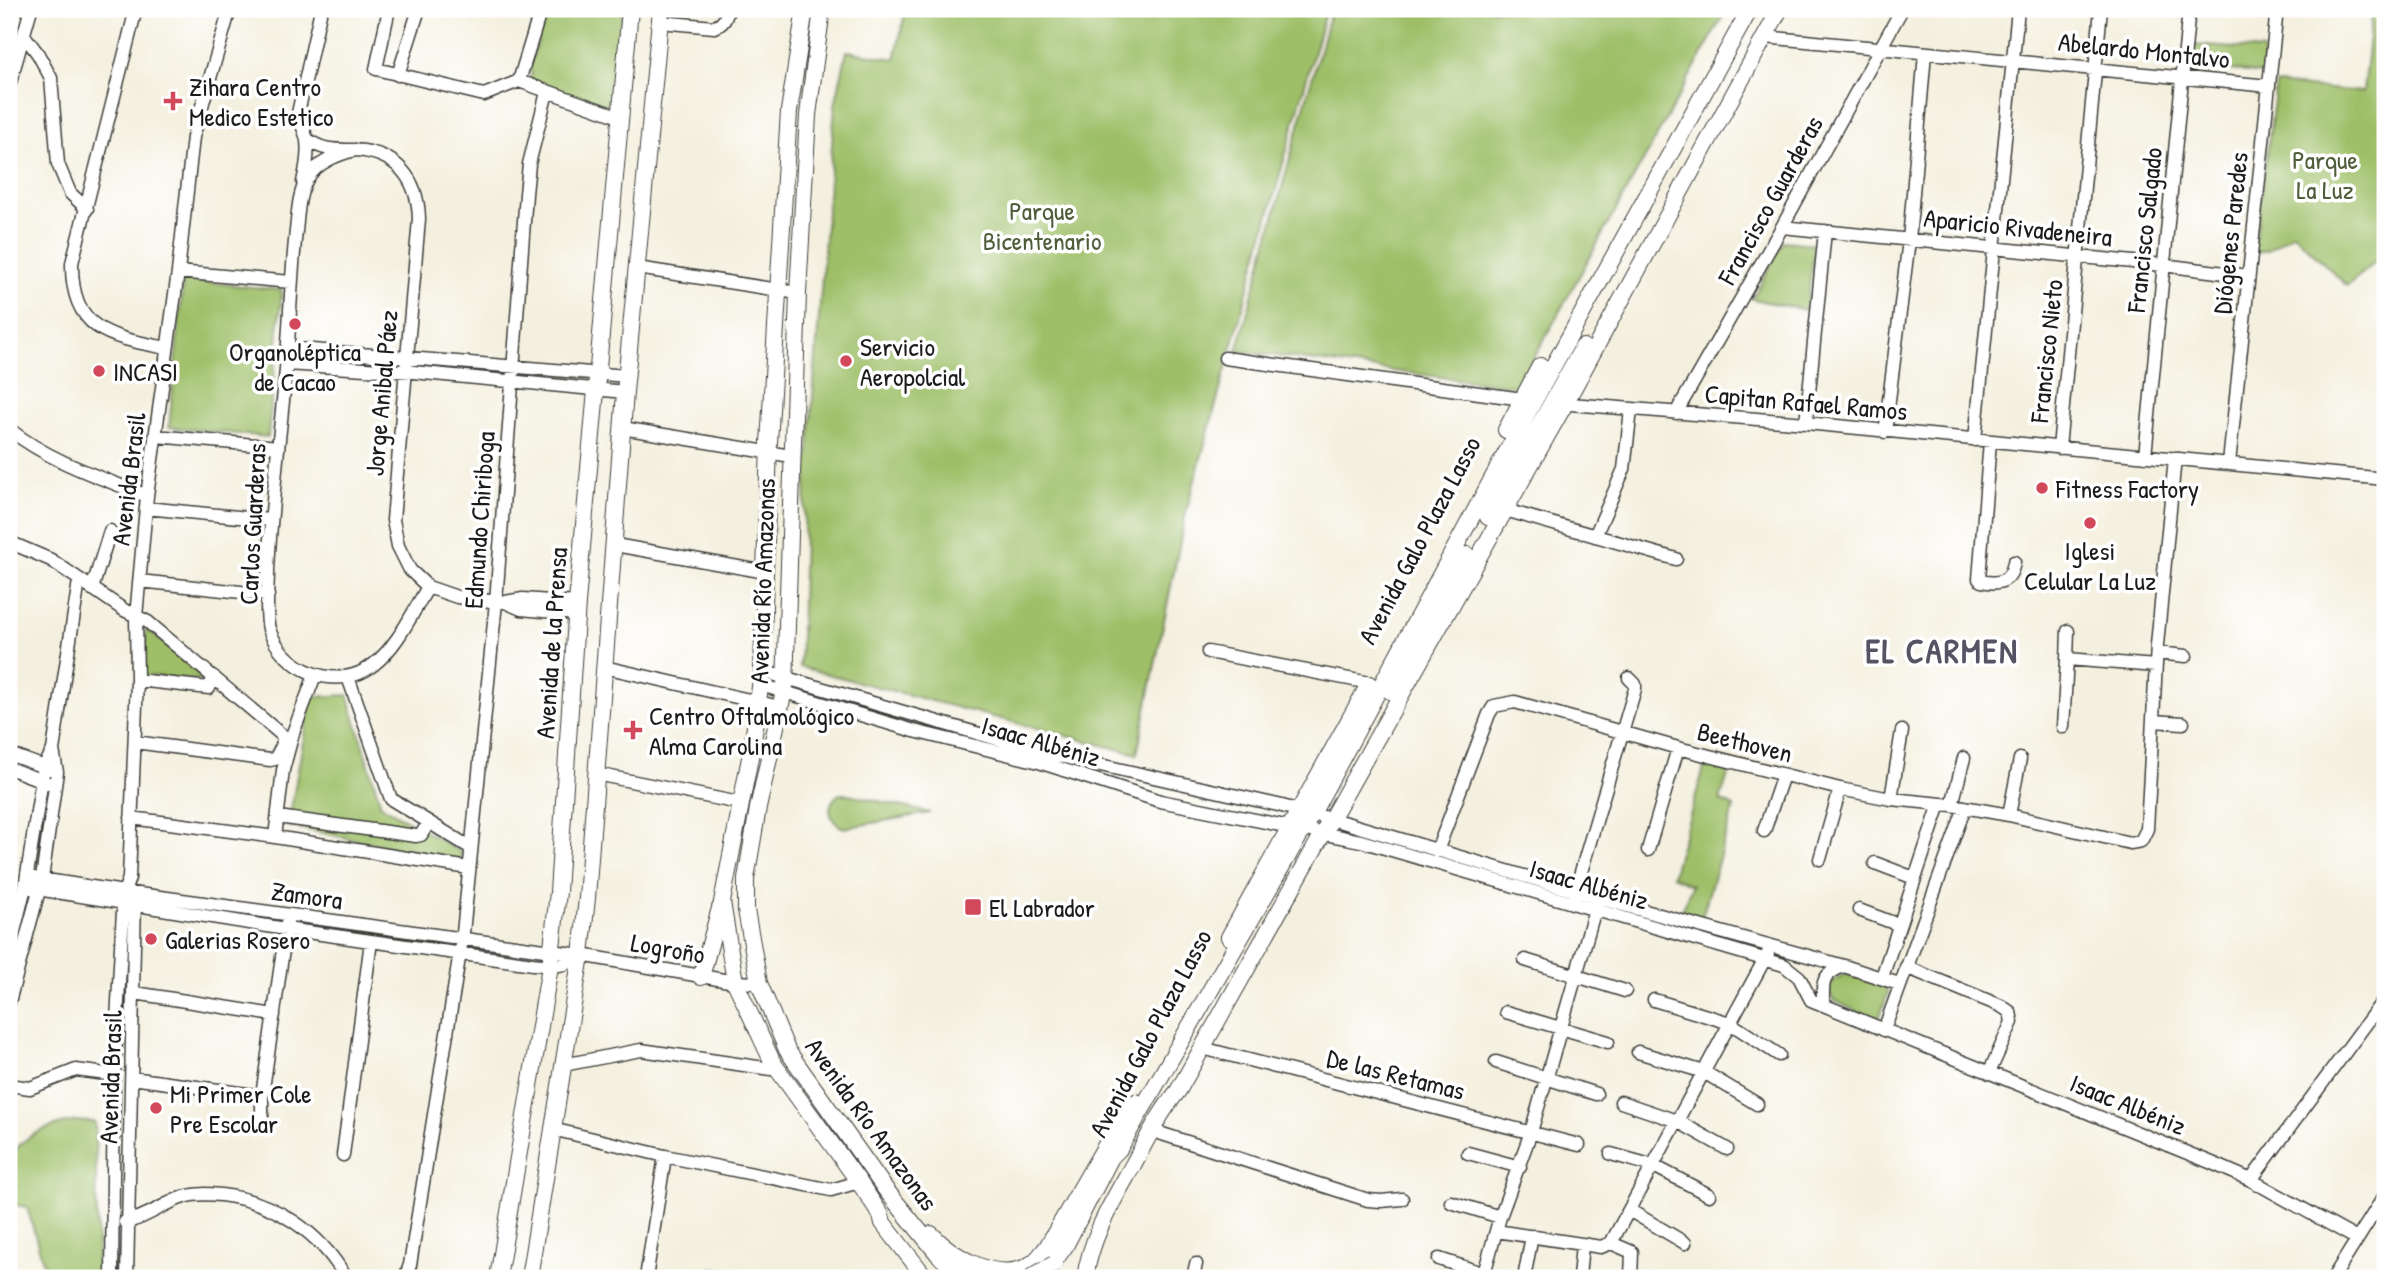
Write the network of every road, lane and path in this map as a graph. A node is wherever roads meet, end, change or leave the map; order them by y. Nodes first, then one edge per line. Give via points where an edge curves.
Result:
1 (30, 9) edge
2 (136, 9) edge
3 (230, 9) edge
4 (321, 9) edge
5 (388, 9) edge
6 (419, 9) edge
7 (541, 9) edge
8 (630, 9) edge
9 (728, 9) edge
10 (806, 9) edge
11 (822, 9) edge
12 (1740, 9) edge
13 (1750, 9) edge
14 (1769, 9) edge
15 (1780, 9) edge
16 (1902, 9) edge
17 (2018, 9) edge
18 (2101, 9) edge
19 (2189, 9) edge
20 (2277, 9) edge
21 (660, 15) edge
22 (24, 35) junction
23 (1764, 37) junction
24 (808, 43) junction
25 (1879, 48) junction
26 (1925, 52) junction
27 (2013, 60) junction
28 (2094, 68) junction
29 (398, 75) junction
30 (2183, 78) junction
31 (520, 81) junction
32 (9, 86) edge
33 (2269, 86) junction
34 (547, 92) junction
35 (620, 117) junction
36 (307, 139) junction
37 (356, 150) junction
38 (300, 194) junction
39 (87, 209) junction
40 (1782, 227) junction
41 (1825, 231) junction
42 (1909, 240) junction
43 (1994, 248) junction
44 (2078, 256) junction
45 (2163, 265) junction
46 (637, 268) junction
47 (178, 272) junction
48 (2248, 276) junction
49 (291, 282) junction
50 (779, 290) junction
51 (798, 293) junction
52 (167, 348) junction
53 (288, 348) junction
54 (407, 358) junction
55 (1225, 358) dead end
56 (286, 363) junction
57 (513, 366) junction
58 (405, 371) junction
59 (512, 380) junction
60 (598, 381) junction
61 (626, 384) junction
62 (1528, 400) junction
63 (1559, 403) junction
64 (1631, 410) junction
65 (1676, 414) junction
66 (1806, 423) junction
67 (622, 428) junction
68 (9, 429) edge
69 (1885, 432) junction
70 (156, 436) junction
71 (1975, 440) junction
72 (1990, 441) junction
73 (278, 447) junction
74 (2059, 448) junction
75 (769, 452) junction
76 (791, 456) junction
77 (2145, 456) junction
78 (2175, 458) junction
79 (2229, 463) junction
80 (2385, 479) edge
81 (147, 502) junction
82 (1505, 510) junction
83 (270, 520) junction
84 (110, 531) dead end
85 (1595, 536) junction
86 (9, 542) edge
87 (615, 545) junction
88 (1676, 559) dead end
89 (2014, 562) dead end
90 (766, 572) junction
91 (79, 581) junction
92 (139, 581) junction
93 (428, 587) junction
94 (92, 589) junction
95 (268, 594) junction
96 (500, 602) junction
97 (577, 608) junction
98 (136, 617) junction
99 (2068, 631) dead end
100 (1208, 652) dead end
101 (2186, 656) dead end
102 (2067, 659) junction
103 (2156, 660) junction
104 (604, 667) junction
105 (315, 675) junction
106 (214, 677) junction
107 (348, 677) junction
108 (761, 678) junction
109 (1629, 678) dead end
110 (138, 681) junction
111 (1370, 683) junction
112 (783, 692) junction
113 (758, 703) junction
114 (2153, 720) junction
115 (2183, 723) dead end
116 (2063, 727) dead end
117 (1902, 731) dead end
118 (1621, 732) junction
119 (135, 742) junction
120 (285, 743) junction
121 (1678, 748) junction
122 (53, 750) junction
123 (9, 754) edge
124 (1040, 757) junction
125 (1964, 758) dead end
126 (2020, 760) dead end
127 (9, 768) edge
128 (596, 774) junction
129 (1783, 775) junction
130 (47, 777) junction
131 (1840, 789) junction
132 (1891, 799) junction
133 (739, 803) junction
134 (1952, 805) junction
135 (2010, 815) junction
136 (278, 817) junction
137 (131, 818) junction
138 (429, 822) junction
139 (1312, 822) junction
140 (1763, 831) dead end
141 (275, 837) junction
142 (471, 848) junction
143 (1647, 850) dead end
144 (1437, 851) junction
145 (1820, 859) dead end
146 (1875, 863) dead end
147 (469, 868) junction
148 (1914, 878) junction
149 (26, 882) junction
150 (41, 885) junction
151 (1574, 897) junction
152 (130, 899) junction
153 (722, 902) junction
154 (1597, 904) junction
155 (1859, 910) dead end
156 (288, 915) junction
157 (1899, 925) junction
158 (286, 929) junction
159 (462, 939) junction
160 (370, 941) junction
161 (1772, 946) junction
162 (9, 952) edge
163 (460, 953) junction
164 (551, 959) junction
165 (577, 959) junction
166 (1765, 959) junction
167 (1525, 960) dead end
168 (1844, 966) junction
169 (1906, 967) junction
170 (701, 976) junction
171 (1575, 977) junction
172 (1882, 977) junction
173 (735, 982) junction
174 (759, 983) junction
175 (1899, 984) junction
176 (1625, 991) dead end
177 (135, 993) junction
178 (2385, 998) edge
179 (1654, 1000) dead end
180 (9, 1002) edge
181 (1823, 1005) junction
182 (1506, 1012) dead end
183 (274, 1015) junction
184 (1730, 1023) junction
185 (1560, 1029) junction
186 (1884, 1030) junction
187 (1608, 1042) dead end
188 (1202, 1048) junction
189 (1638, 1052) dead end
190 (1779, 1055) dead end
191 (1496, 1062) dead end
192 (563, 1065) junction
193 (778, 1070) junction
194 (1704, 1072) junction
195 (1989, 1073) junction
196 (114, 1076) junction
197 (132, 1078) junction
198 (1546, 1078) junction
199 (9, 1085) edge
200 (1178, 1091) junction
201 (1596, 1094) dead end
202 (262, 1096) junction
203 (1136, 1102) junction
204 (1621, 1102) dead end
205 (1757, 1104) dead end
206 (1160, 1113) junction
207 (262, 1117) dead end
208 (1677, 1121) junction
209 (552, 1129) junction
210 (1156, 1132) junction
211 (1531, 1132) junction
212 (1579, 1145) dead end
213 (1727, 1149) dead end
214 (1468, 1153) dead end
215 (1611, 1154) dead end
216 (343, 1155) dead end
217 (665, 1156) junction
218 (1111, 1157) junction
219 (1654, 1166) junction
220 (1520, 1167) junction
221 (873, 1169) junction
222 (2251, 1180) junction
223 (859, 1182) junction
224 (1709, 1195) dead end
225 (2385, 1195) edge
226 (1402, 1199) dead end
227 (1451, 1202) dead end
228 (1629, 1210) junction
229 (1500, 1217) junction
230 (129, 1222) junction
231 (113, 1223) junction
232 (1496, 1231) junction
233 (1532, 1236) junction
234 (2357, 1239) junction
235 (1611, 1243) junction
236 (1685, 1243) dead end
237 (1583, 1244) junction
238 (1439, 1258) dead end
239 (1196, 1264) dead end
240 (1054, 1265) junction
241 (978, 1277) edge
242 (112, 1278) edge
243 (127, 1278) edge
244 (346, 1278) edge
245 (405, 1278) edge
246 (498, 1278) edge
247 (530, 1278) edge
248 (646, 1278) edge
249 (926, 1278) edge
250 (1030, 1278) edge
251 (1041, 1278) edge
252 (1084, 1278) edge
253 (1094, 1278) edge
254 (1193, 1278) edge
255 (1524, 1278) edge
256 (1579, 1278) edge
257 (1630, 1278) edge
258 (2333, 1278) edge

1 - 22 street
2 - 39 street
3 - 47 street, Avenida Brasil via 193,137
4 - 36 street via 298,113
5 - 29 street via 376,69
6 - 29 street
7 - 31 street
8 - 35 main road, Avenida de la Prensa
9 - 21 street via 721,24 714,27
10 - 24 main road, Avenida Río Amazonas
11 - 24 main road, Avenida Río Amazonas
12 - 62 main road, Avenida Galo Plaza Lasso
13 - 62 main road, Avenida Galo Plaza Lasso
14 - 63 main road, Avenida Galo Plaza Lasso
15 - 23 main road, Avenida Galo Plaza Lasso
16 - 25 street, Francisco Guarderas
17 - 27 street
18 - 28 street, Francisco Nieto
19 - 30 street, Francisco Salgado
20 - 33 street, Diógenes Paredes
21 - 46 main road, Avenida de la Prensa
22 - 32 street
22 - 39 street via 51,78 58,164 70,193
23 - 25 street, Abelardo Montalvo
23 - 63 main road, Avenida Galo Plaza Lasso
24 - 50 main road, Avenida Río Amazonas via 789,111
24 - 51 main road, Avenida Río Amazonas
25 - 26 street, Abelardo Montalvo
25 - 40 street, Francisco Guarderas
26 - 27 street, Abelardo Montalvo
26 - 42 street
27 - 28 street, Abelardo Montalvo
27 - 43 street
28 - 30 street, Abelardo Montalvo
28 - 44 street, Francisco Nieto
29 - 31 street via 484,95
30 - 33 street, Abelardo Montalvo
30 - 45 street, Francisco Salgado
31 - 34 street
33 - 48 street, Diógenes Paredes
34 - 35 street
34 - 57 street, Edmundo Chiriboga via 529,164
35 - 60 main road, Avenida de la Prensa
36 - 37 street via 334,151
36 - 38 street via 308,159
37 - 38 street via 321,164
37 - 54 street, Jorge Anibal Páez via 386,157 404,170 415,190 419,219
38 - 49 street, Carlos Guarderas
39 - 52 street via 72,279 89,322 107,334
40 - 41 street, Aparicio Rivadeneira
40 - 65 street, Francisco Guarderas
41 - 42 street, Aparicio Rivadeneira
41 - 66 street
42 - 43 street, Aparicio Rivadeneira
42 - 69 street
43 - 44 street, Aparicio Rivadeneira
43 - 71 street
44 - 45 street, Aparicio Rivadeneira
44 - 74 street, Francisco Nieto
45 - 48 street, Aparicio Rivadeneira
45 - 77 street, Francisco Salgado
46 - 50 street
46 - 61 main road, Avenida de la Prensa
47 - 49 street
47 - 52 street, Avenida Brasil
48 - 79 street, Diógenes Paredes
49 - 53 street, Carlos Guarderas
50 - 51 street
50 - 75 main road, Avenida Río Amazonas
51 - 76 main road, Avenida Río Amazonas
52 - 70 street, Avenida Brasil
53 - 54 street
53 - 56 street, Carlos Guarderas
54 - 57 street
54 - 58 street, Jorge Anibal Páez
55 - 62 street, Capitan Rafael Ramos
56 - 58 street
56 - 73 street, Carlos Guarderas
57 - 59 street, Edmundo Chiriboga
57 - 60 street
58 - 59 street
58 - 93 street, Jorge Anibal Páez via 393,520 410,570
59 - 60 street
59 - 96 street, Edmundo Chiriboga
60 - 61 street
60 - 97 main road, Avenida de la Prensa
61 - 67 main road, Avenida de la Prensa
62 - 63 street, Capitan Rafael Ramos
62 - 111 main road, Avenida Galo Plaza Lasso
62 - 139 main road, Avenida Galo Plaza Lasso
63 - 64 street, Capitan Rafael Ramos
63 - 82 main road, Avenida Galo Plaza Lasso
63 - 139 main road, Avenida Galo Plaza Lasso
64 - 65 street, Capitan Rafael Ramos
64 - 85 street via 1624,469
65 - 66 street, Capitan Rafael Ramos
66 - 69 street, Capitan Rafael Ramos
67 - 75 street
67 - 87 main road, Avenida de la Prensa
68 - 81 street via 56,460
69 - 71 street, Capitan Rafael Ramos
70 - 73 street
70 - 81 street, Avenida Brasil
71 - 72 street, Capitan Rafael Ramos
72 - 74 street, Capitan Rafael Ramos
72 - 89 street via 1979,579 1985,583 2006,580
73 - 83 street, Carlos Guarderas
74 - 77 street, Capitan Rafael Ramos
75 - 76 street
75 - 90 main road, Avenida Río Amazonas
76 - 112 main road, Avenida Río Amazonas
77 - 78 street, Capitan Rafael Ramos
78 - 79 street, Capitan Rafael Ramos
78 - 103 street
79 - 80 street, Capitan Rafael Ramos
81 - 83 street
81 - 92 street, Avenida Brasil
82 - 85 street
82 - 139 main road, Avenida Galo Plaza Lasso
83 - 95 street, Carlos Guarderas
84 - 94 street
85 - 88 street
86 - 91 street via 47,558
87 - 90 street
87 - 104 main road, Avenida de la Prensa
90 - 108 main road, Avenida Río Amazonas
91 - 94 street
91 - 122 street
92 - 95 street
92 - 98 street, Avenida Brasil
93 - 96 street via 457,597
93 - 107 street via 395,640 373,665
94 - 98 street
95 - 105 street, Carlos Guarderas via 269,629 284,654
96 - 97 street via 523,598
96 - 142 street, Edmundo Chiriboga
97 - 164 main road, Avenida de la Prensa
98 - 106 street
98 - 110 street, Avenida Brasil
99 - 102 street
100 - 111 street
101 - 103 street
102 - 103 street
102 - 116 street
103 - 114 street
104 - 113 street
104 - 128 main road, Avenida de la Prensa
105 - 107 street, Carlos Guarderas
105 - 120 street
106 - 110 street via 209,688
106 - 120 street
107 - 138 street via 391,799
108 - 112 street, Isaac Albéniz
108 - 113 main road, Avenida Río Amazonas
109 - 118 street via 1635,689
110 - 119 street, Avenida Brasil
111 - 139 main road, Avenida Galo Plaza Lasso
112 - 113 street
112 - 124 street, Isaac Albéniz
112 - 174 main road, Avenida Río Amazonas via 746,879
113 - 133 main road, Avenida Río Amazonas
114 - 115 street
114 - 135 street, Beethoven via 2147,829 2141,841 2130,843
117 - 132 street
118 - 121 street, Beethoven
118 - 144 street, Beethoven via 1515,702 1494,706
118 - 151 street
119 - 120 street via 270,760
119 - 137 street, Avenida Brasil
120 - 136 street
121 - 129 street, Beethoven
121 - 143 street
122 - 130 street
122 - 130 street via 57,772
123 - 130 street
124 - 139 street, Isaac Albéniz
124 - 139 street, Isaac Albéniz via 1160,801
125 - 134 street
126 - 135 street
127 - 130 street
128 - 133 street
128 - 165 main road, Avenida de la Prensa
129 - 131 street, Beethoven
129 - 140 street
130 - 149 street
130 - 150 street
131 - 132 street, Beethoven
131 - 145 street
132 - 134 street, Beethoven
133 - 153 main road, Avenida Río Amazonas
134 - 135 street, Beethoven
134 - 148 street
134 - 169 street
136 - 138 street via 416,836
136 - 141 street
137 - 141 street
137 - 152 street, Avenida Brasil
138 - 142 street
139 - 144 street, Isaac Albéniz
139 - 151 street, Isaac Albéniz
139 - 188 main road, Avenida Galo Plaza Lasso
139 - 203 main road, Avenida Galo Plaza Lasso
139 - 206 main road, Avenida Galo Plaza Lasso via 1160,1104
139 - 218 main road, Avenida Galo Plaza Lasso
141 - 147 street
142 - 147 street, Edmundo Chiriboga
144 - 151 street, Isaac Albéniz
146 - 148 street
147 - 159 street, Edmundo Chiriboga
148 - 157 street
149 - 150 street, Zamora
149 - 162 street
150 - 152 street, Zamora
150 - 180 street
151 - 154 street, Isaac Albéniz
152 - 156 street, Zamora
152 - 158 street, Zamora
152 - 177 street, Avenida Brasil
152 - 196 street, Avenida Brasil
153 - 170 main road
153 - 173 main road, Avenida Río Amazonas
154 - 161 street, Isaac Albéniz
154 - 166 street, Isaac Albéniz
154 - 171 street
155 - 157 street
156 - 158 street
156 - 159 street, Zamora
157 - 172 street
158 - 160 street, Zamora
158 - 183 street
159 - 163 street, Edmundo Chiriboga
159 - 164 street, Zamora
160 - 163 street, Zamora
160 - 216 street
161 - 166 street
161 - 168 street, Isaac Albéniz
163 - 164 street, Zamora
163 - 245 street, Edmundo Chiriboga
164 - 165 street, Zamora
164 - 246 main road, Avenida de la Prensa
165 - 170 street, Logroño
165 - 192 main road, Avenida de la Prensa
166 - 181 street, Isaac Albéniz via 1784,965 1799,977 1811,1000
166 - 184 street
167 - 171 street
168 - 172 street, Isaac Albéniz
168 - 181 street via 1824,979
169 - 175 street
169 - 195 street via 2010,1012 2012,1022
170 - 173 street, Logroño
171 - 176 street
171 - 185 street
172 - 175 street, Isaac Albéniz
173 - 174 street, Logroño
173 - 193 main road, Avenida Río Amazonas
174 - 221 main road, Avenida Río Amazonas via 787,1050
175 - 186 street
177 - 183 street
177 - 197 street, Avenida Brasil
178 - 222 street
179 - 184 street
181 - 186 street, Isaac Albéniz
182 - 185 street
183 - 202 street
184 - 190 street
184 - 194 street
185 - 187 street
185 - 198 street
186 - 195 street, Isaac Albéniz
188 - 200 main road, Avenida Galo Plaza Lasso
188 - 211 street, De las Retamas
189 - 194 street
191 - 198 street
192 - 193 street via 641,1050
192 - 209 main road, Avenida de la Prensa
193 - 223 main road, Avenida Río Amazonas
194 - 205 street
194 - 208 street
195 - 222 street, Isaac Albéniz
196 - 199 street via 76,1070 30,1088
196 - 231 street, Avenida Brasil
197 - 202 street
197 - 230 street, Avenida Brasil
198 - 201 street
198 - 211 street
200 - 206 main road, Avenida Galo Plaza Lasso
200 - 210 main road
202 - 207 street
203 - 218 main road, Avenida Galo Plaza Lasso
203 - 221 main road via 1121,1119 1047,1247 1030,1265 1015,1271 988,1269 937,1240
204 - 208 street
206 - 252 main road via 1108,1210
208 - 213 street
208 - 219 street
209 - 217 street
209 - 247 main road, Avenida de la Prensa
210 - 226 street via 1368,1200
210 - 253 main road via 1114,1215
211 - 212 street, De las Retamas
211 - 220 street
214 - 220 street
215 - 219 street
217 - 223 street via 831,1190
217 - 248 street
218 - 240 main road
219 - 224 street
219 - 228 street
220 - 229 street
221 - 241 main road, Avenida Río Amazonas via 938,1254
222 - 234 street, Isaac Albéniz
223 - 249 main road, Avenida Río Amazonas via 883,1223
225 - 234 street
227 - 229 street
228 - 235 street
228 - 236 street
229 - 232 street
230 - 231 street
230 - 243 street, Avenida Brasil
230 - 244 street via 184,1196 246,1199 298,1224 338,1263
231 - 242 street, Avenida Brasil
232 - 233 street
232 - 238 street via 1483,1272
233 - 237 street
233 - 255 street
234 - 258 street
235 - 237 street via 1601,1247
235 - 257 street via 1632,1252
237 - 256 street
239 - 254 street
240 - 250 main road, bridge
240 - 251 main road, bridge

